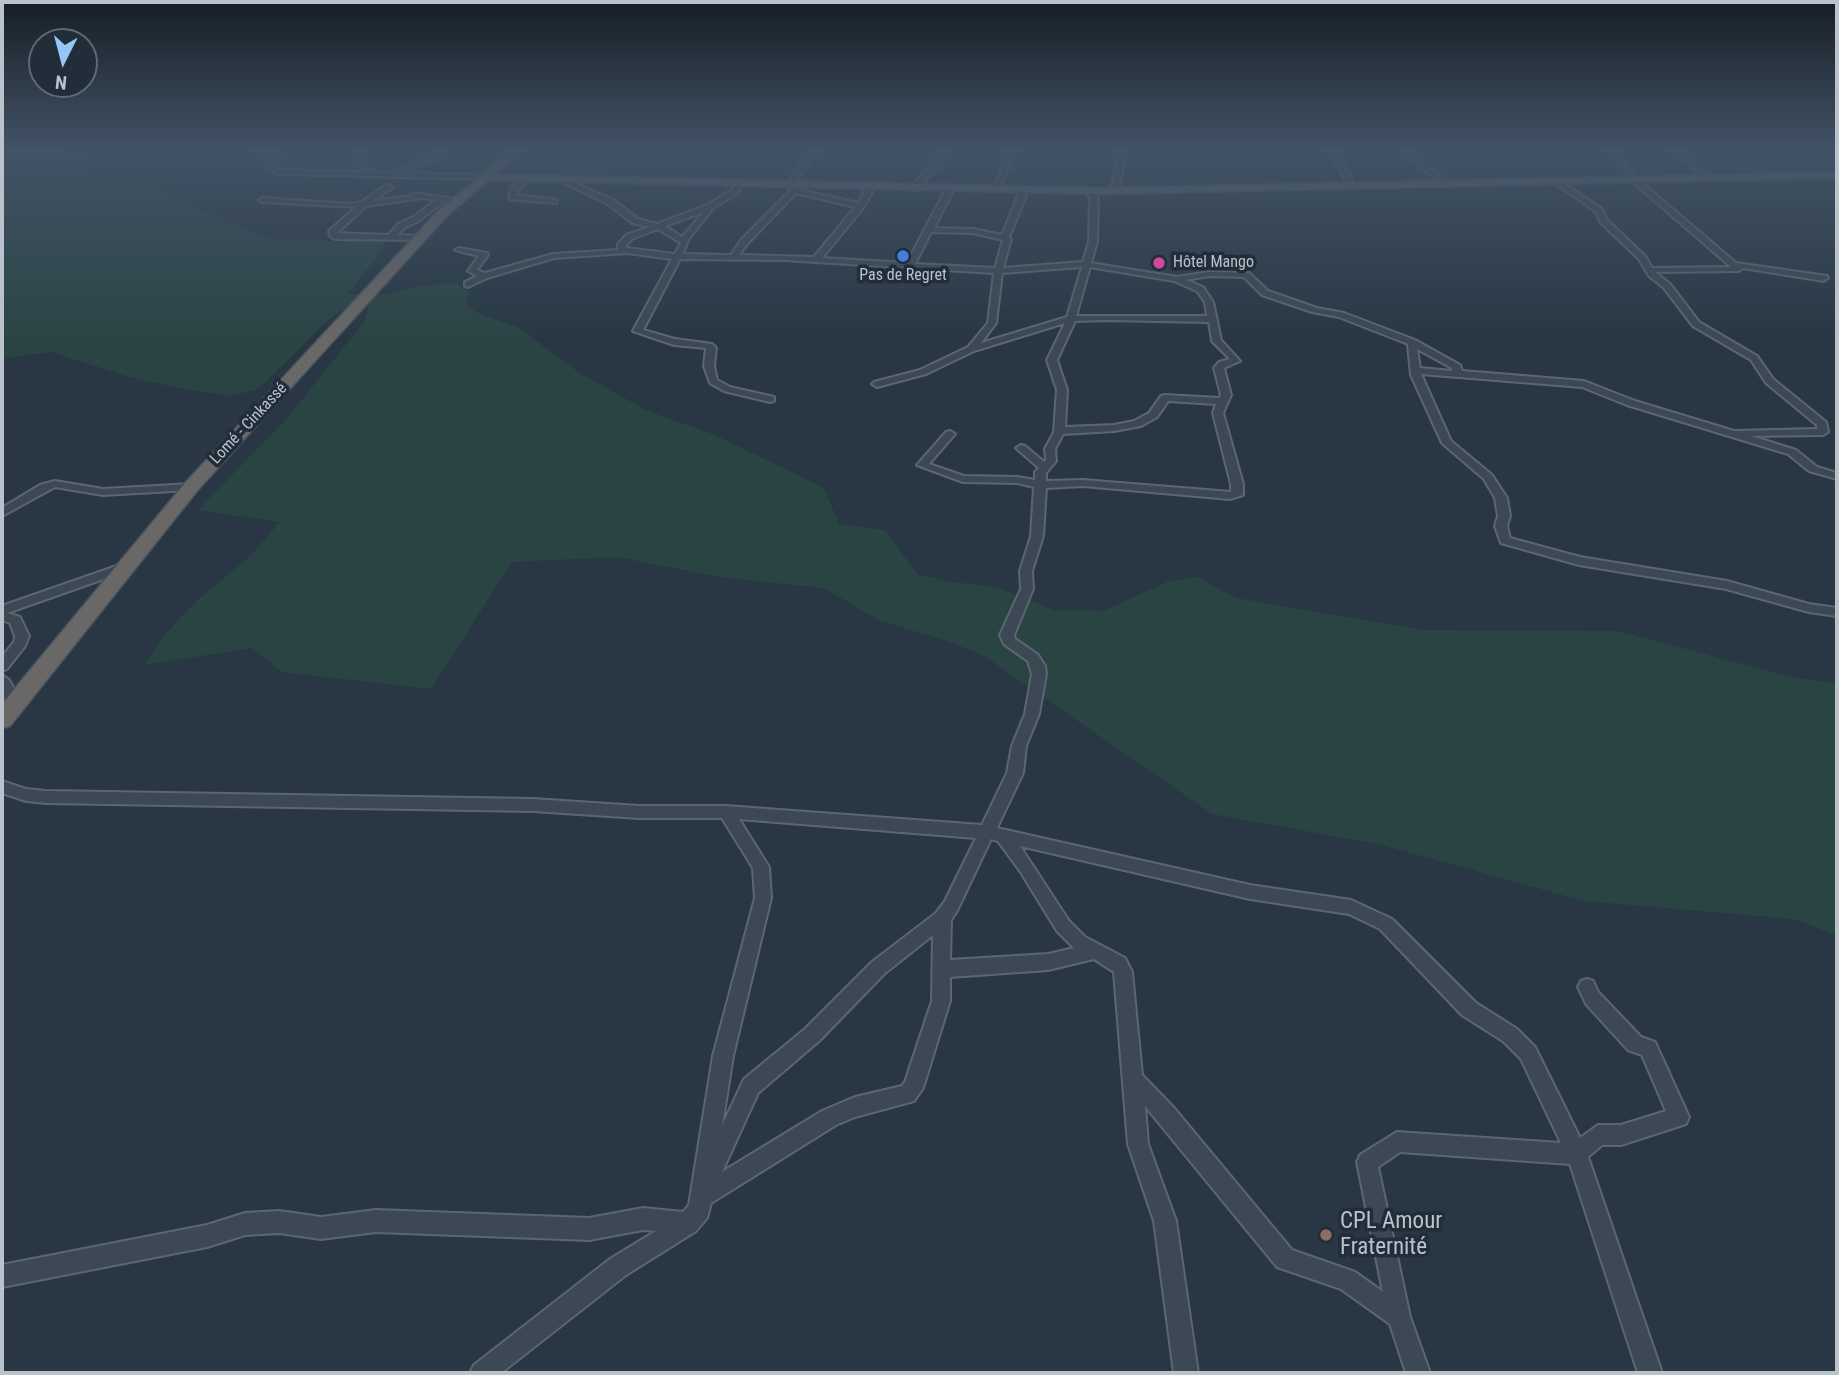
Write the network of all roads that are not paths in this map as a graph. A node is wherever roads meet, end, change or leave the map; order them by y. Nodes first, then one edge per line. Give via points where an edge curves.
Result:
1 (352, 214) edge
2 (422, 214) edge
3 (443, 214) edge
4 (624, 214) edge
5 (691, 214) edge
6 (705, 214) edge
7 (769, 214) edge
8 (853, 214) edge
9 (936, 214) edge
10 (1014, 214) edge
11 (1095, 214) edge
12 (1600, 214) edge
13 (1675, 214) edge
14 (661, 226) junction
15 (642, 228) junction
16 (928, 230) junction
17 (391, 237) junction
18 (1005, 237) junction
19 (420, 238) junction
20 (684, 240) junction
21 (459, 250) dead end
22 (625, 251) junction
23 (679, 257) junction
24 (733, 258) junction
25 (816, 260) junction
26 (1084, 264) junction
27 (1736, 265) junction
28 (910, 266) junction
29 (1651, 270) junction
30 (998, 271) junction
31 (484, 276) junction
32 (1824, 278) dead end
33 (1176, 279) junction
34 (468, 284) dead end
35 (1069, 319) junction
36 (1213, 319) junction
37 (1412, 342) junction
38 (971, 349) junction
39 (1416, 371) junction
40 (1457, 374) junction
41 (877, 384) dead end
42 (770, 399) dead end
43 (1222, 401) junction
44 (1059, 432) junction
45 (1722, 432) junction
46 (950, 434) dead end
47 (1021, 448) dead end
48 (1044, 467) junction
49 (1837, 476) edge
50 (1041, 485) junction
51 (191, 487) junction
52 (2, 513) edge
53 (129, 565) junction
54 (2, 610) edge
55 (1837, 612) edge
56 (2, 616) edge
57 (2, 666) edge
58 (2, 680) edge
59 (15, 704) junction
60 (2, 720) edge
61 (2, 787) edge
62 (726, 811) junction
63 (995, 833) junction
64 (942, 918) junction
65 (1093, 952) junction
66 (942, 969) junction
67 (1587, 987) dead end
68 (1133, 1080) junction
69 (1577, 1154) junction
70 (703, 1191) junction
71 (688, 1223) junction
72 (2, 1276) edge
73 (1399, 1317) junction
74 (482, 1373) edge
75 (1186, 1373) edge
76 (1418, 1373) edge
77 (1650, 1373) edge

1 - 17 street via 333,231 334,236
2 - 17 street
3 - 19 highway, Lomé - Cinkassé
4 - 15 street
5 - 14 street
6 - 20 street
7 - 24 street
8 - 25 street
9 - 16 street
10 - 18 street
11 - 26 street via 1093,242
12 - 29 street
13 - 27 street
14 - 15 street
14 - 20 street
15 - 22 street via 622,244
16 - 18 street
16 - 28 street
17 - 19 street
18 - 30 street via 1007,245
19 - 51 highway, Lomé - Cinkassé
20 - 23 street
21 - 31 street via 484,255 472,271
22 - 23 street
22 - 31 street via 561,255
23 - 24 street
23 - 42 street via 637,330 674,342 709,346 713,382
24 - 25 street
25 - 28 street
26 - 30 street
26 - 33 street
26 - 35 street
27 - 29 street via 1739,268 1734,270
27 - 32 street
28 - 30 street
29 - 45 street via 1696,324 1754,358 1769,381 1822,424 1823,432
30 - 38 street via 992,323
31 - 34 street
33 - 36 street via 1200,289
33 - 37 street via 1246,275 1265,293
35 - 36 street
35 - 38 street
35 - 44 street via 1052,360 1062,390
36 - 43 street via 1217,341 1235,361 1219,368 1226,395
37 - 39 street
37 - 40 street via 1457,367
38 - 41 street via 923,372
39 - 40 street
39 - 55 street via 1447,443 1488,477 1501,498 1505,540 1579,561 1727,584
40 - 45 street via 1584,384
43 - 44 street via 1165,398 1153,415 1137,424
43 - 50 street via 1218,414 1237,495 1083,483
44 - 48 street via 1050,449 1051,461
45 - 49 street via 1792,452 1813,469
46 - 50 street via 922,465 963,479
47 - 48 street
48 - 50 street
50 - 63 street via 1027,589 1007,635 1032,658 1039,674 1032,714
51 - 52 street via 103,492 54,484
51 - 53 highway, Lomé - Cinkassé
53 - 54 street
53 - 59 highway, Lomé - Cinkassé
56 - 57 street via 15,620 22,636
58 - 59 street
59 - 60 highway, Lomé - Cinkassé
61 - 62 street via 46,797
62 - 63 street
62 - 70 street via 761,866 763,898 723,1056
63 - 64 street
63 - 65 street via 1026,866 1063,926
63 - 69 street via 1250,892 1351,906 1368,914 1386,924 1469,1009 1528,1052
64 - 66 street
64 - 70 street via 878,968 812,1035 751,1086
65 - 66 street via 1048,962
65 - 68 street via 1119,964 1123,972
66 - 70 street via 941,1001 917,1077 907,1094 829,1118
67 - 69 street via 1636,1044 1648,1048 1679,1117 1621,1135 1598,1135
68 - 73 street via 1285,1259 1347,1280
68 - 75 street via 1138,1144 1165,1221
69 - 73 street via 1398,1142 1367,1162
69 - 77 street
70 - 71 street via 699,1210
71 - 72 street via 643,1219 589,1229 376,1221 321,1228 279,1222 245,1224 207,1236
71 - 74 street via 618,1267
73 - 76 street

